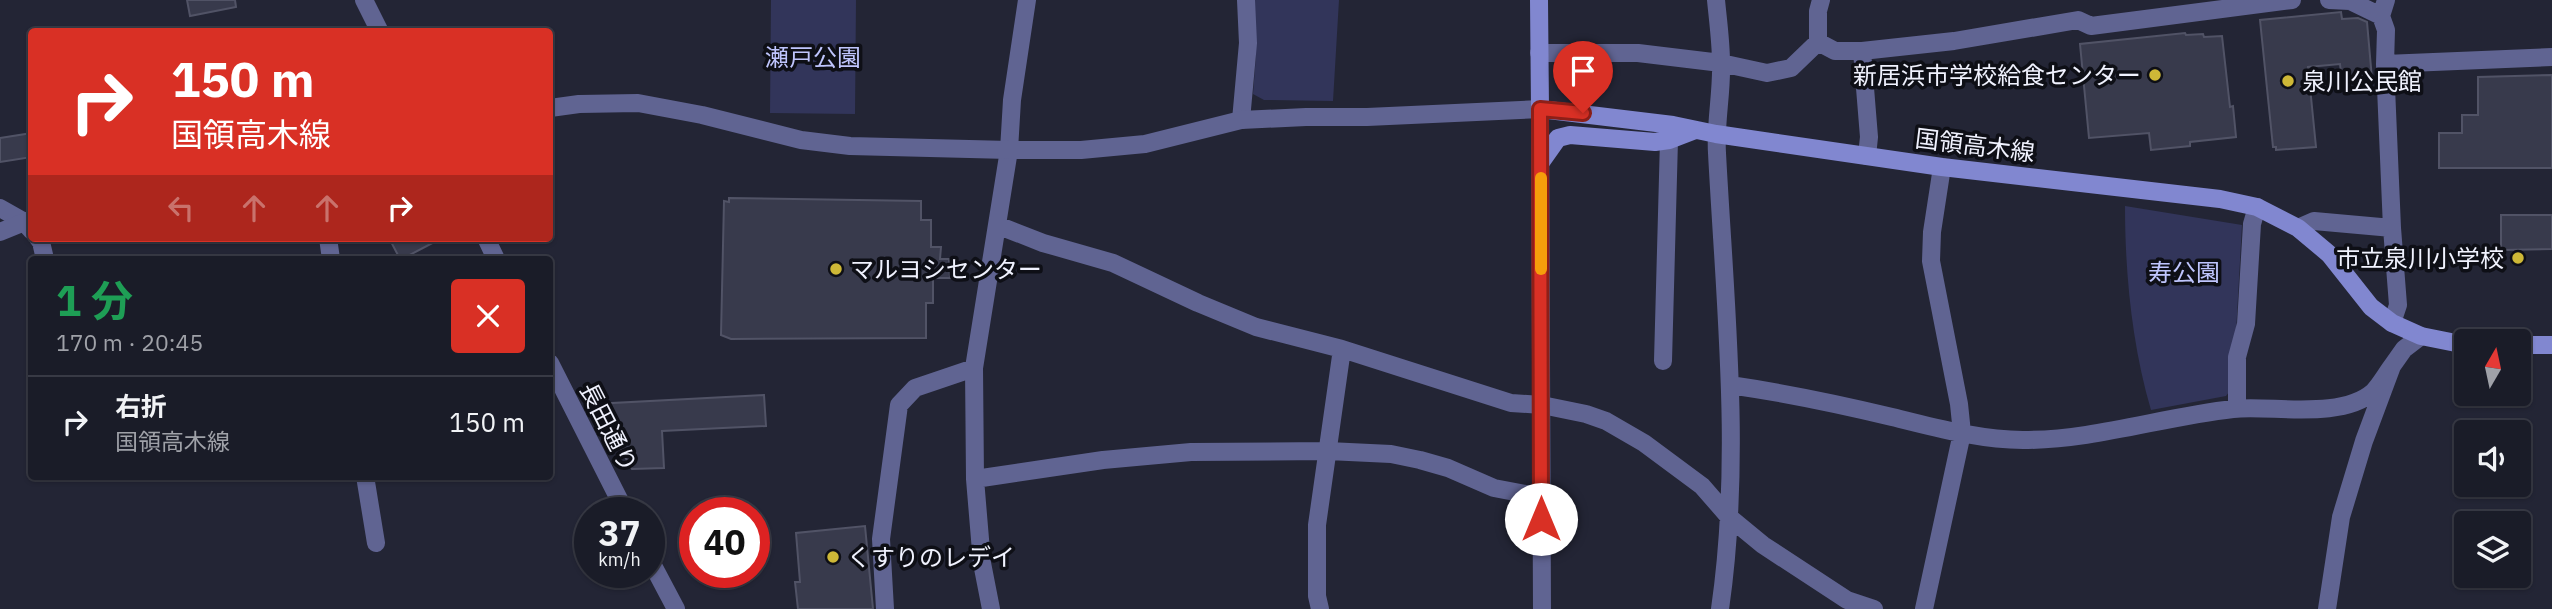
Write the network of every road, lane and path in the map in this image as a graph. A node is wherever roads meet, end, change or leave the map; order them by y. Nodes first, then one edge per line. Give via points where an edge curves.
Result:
1 (364, 0) edge
2 (1027, 0) edge
3 (1246, 0) edge
4 (1539, 0) edge
5 (1716, 0) edge
6 (1821, 0) edge
7 (2292, 0) edge
8 (2329, 0) edge
9 (2384, 8) edge
10 (378, 28) edge
11 (1818, 42) junction
12 (1862, 51) junction
13 (1539, 53) junction
14 (2552, 57) edge
15 (1721, 63) junction
16 (2385, 64) junction
17 (553, 108) edge
18 (1540, 109) junction
19 (1241, 120) junction
20 (1695, 130) junction
21 (1716, 134) junction
22 (1669, 140) junction
23 (1009, 150) junction
24 (1867, 156) junction
25 (1541, 162) junction
26 (1942, 167) junction
27 (2257, 207) junction
28 (0, 208) edge
29 (28, 223) edge
30 (28, 224) edge
31 (997, 225) junction
32 (2298, 228) junction
33 (2392, 228) junction
34 (0, 232) edge
35 (2392, 323) junction
36 (2421, 336) junction
37 (2454, 343) edge
38 (2531, 345) edge
39 (2552, 345) edge
40 (1342, 349) junction
41 (1663, 362) dead end
42 (2392, 366) junction
43 (974, 368) junction
44 (553, 369) edge
45 (1730, 385) junction
46 (1542, 405) junction
47 (2237, 408) junction
48 (1962, 433) junction
49 (1328, 451) junction
50 (975, 479) junction
51 (366, 480) edge
52 (618, 497) edge
53 (1541, 497) junction
54 (1729, 517) junction
55 (376, 543) dead end
56 (665, 588) edge
57 (676, 609) edge
58 (885, 609) edge
59 (990, 609) edge
60 (1320, 609) edge
61 (1542, 609) edge
62 (1720, 609) edge
63 (1874, 609) edge
64 (1924, 609) edge
65 (2327, 609) edge

1 - 10 street
2 - 23 street
3 - 19 street via 1248,43
4 - 13 main road
5 - 15 street
6 - 11 street
7 - 12 street via 2091,26 2078,20
8 - 9 street
9 - 16 street
11 - 12 street via 1835,51
11 - 15 street via 1791,68 1767,73
12 - 24 street
13 - 15 street via 1638,52
13 - 18 main road
14 - 16 street
15 - 21 street
16 - 33 street
17 - 23 street via 638,103 801,140
18 - 19 street
18 - 20 main road, 国領高木線
18 - 25 street
19 - 23 street via 1145,144
20 - 21 main road, 国領高木線
20 - 22 main road
21 - 24 main road, 国領高木線
21 - 45 street
22 - 25 main road via 1570,135 1558,138
22 - 41 street
23 - 31 street
24 - 26 main road, 国領高木線
25 - 46 street
26 - 27 main road, 国領高木線
26 - 48 street via 1931,261
27 - 32 main road, 国領高木線
27 - 47 street via 2246,324 2237,356
28 - 29 street
30 - 34 street
31 - 40 street via 1113,263 1256,327
31 - 43 street
32 - 33 street via 2314,220
32 - 35 main road, 国領高木線 via 2329,254 2371,307
33 - 35 street via 2398,305
35 - 36 main road, 国領高木線
36 - 37 main road, 国領高木線
36 - 42 street
38 - 39 main road
40 - 46 street via 1511,403
40 - 49 street
42 - 47 street via 2372,393 2342,406
42 - 65 street via 2341,517
43 - 50 street
43 - 58 street via 915,388 899,405 881,539
44 - 52 street, 長田通り
45 - 48 street via 1798,395
45 - 54 street
46 - 53 street
46 - 54 street via 1606,421 1644,443 1702,486
47 - 48 street via 2079,437 2021,440
48 - 64 street
49 - 50 street via 1191,452
49 - 53 street via 1420,460 1494,488
49 - 60 street via 1317,524
50 - 59 street
51 - 55 street
53 - 61 street
54 - 62 street
54 - 63 street via 1847,600
56 - 57 street

